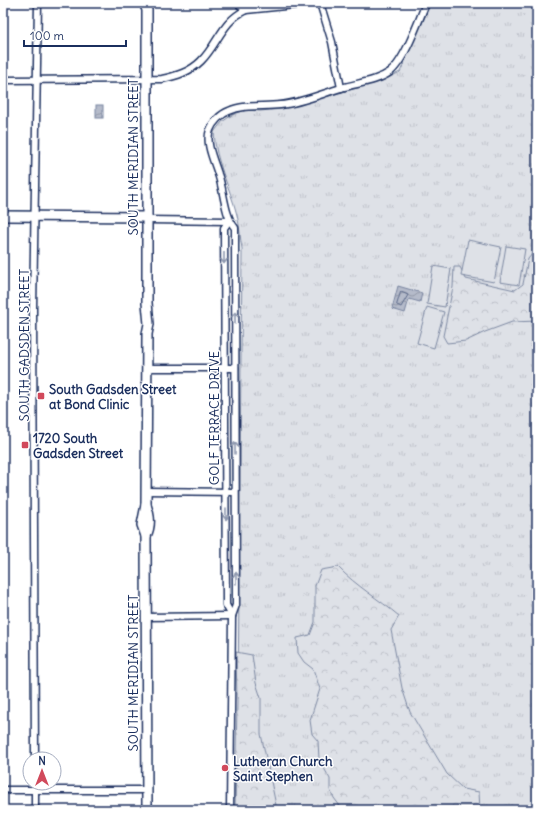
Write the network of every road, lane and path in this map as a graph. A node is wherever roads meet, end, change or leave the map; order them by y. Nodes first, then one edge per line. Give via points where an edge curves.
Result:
1 (38, 3) edge
2 (237, 3) edge
3 (314, 3) edge
4 (320, 3) edge
5 (426, 3) edge
6 (147, 6) edge
7 (246, 10) junction
8 (146, 79) junction
9 (3, 80) edge
10 (38, 80) junction
11 (341, 88) junction
12 (3, 216) edge
13 (36, 216) junction
14 (147, 218) junction
15 (229, 221) junction
16 (146, 368) junction
17 (225, 368) junction
18 (235, 368) junction
19 (146, 491) junction
20 (225, 492) junction
21 (235, 492) junction
22 (232, 616) junction
23 (146, 617) junction
24 (35, 751) edge
25 (3, 790) edge
26 (22, 790) edge
27 (62, 790) edge
28 (147, 790) junction
29 (35, 791) edge
30 (35, 810) edge
31 (147, 810) edge
32 (230, 810) edge

1 - 10 street, SOUTH GADSDEN STREET
2 - 7 street
3 - 7 street
4 - 11 street via 332,42
5 - 11 street, GOLF TERRACE DRIVE via 404,54 393,70 379,77
6 - 8 street, SOUTH MERIDIAN STREET
7 - 8 street via 228,23 207,54 193,68 175,76
8 - 10 street
8 - 14 street, SOUTH MERIDIAN STREET
9 - 10 street
10 - 13 street, SOUTH GADSDEN STREET
11 - 15 street, GOLF TERRACE DRIVE via 282,105 236,108 225,113 213,125 209,135 211,151 225,195
12 - 13 street
13 - 14 street
13 - 24 street, SOUTH GADSDEN STREET via 33,309
14 - 15 street
14 - 16 street, SOUTH MERIDIAN STREET via 147,303 143,312
15 -> 17 street, GOLF TERRACE DRIVE via 224,228
18 -> 15 street, GOLF TERRACE DRIVE via 235,228
16 - 17 street
16 - 19 street, SOUTH MERIDIAN STREET
17 - 18 street
17 - 20 street, GOLF TERRACE DRIVE
21 -> 18 street, GOLF TERRACE DRIVE
19 - 20 street
19 - 23 street, SOUTH MERIDIAN STREET via 142,525 146,536
20 - 21 street
20 -> 22 street, GOLF TERRACE DRIVE via 226,605
22 -> 21 street, GOLF TERRACE DRIVE via 236,605
22 - 23 street
22 - 32 street, GOLF TERRACE DRIVE
23 - 28 street, SOUTH MERIDIAN STREET
25 - 26 street
27 - 28 street
28 - 31 street, SOUTH MERIDIAN STREET
29 - 30 street

